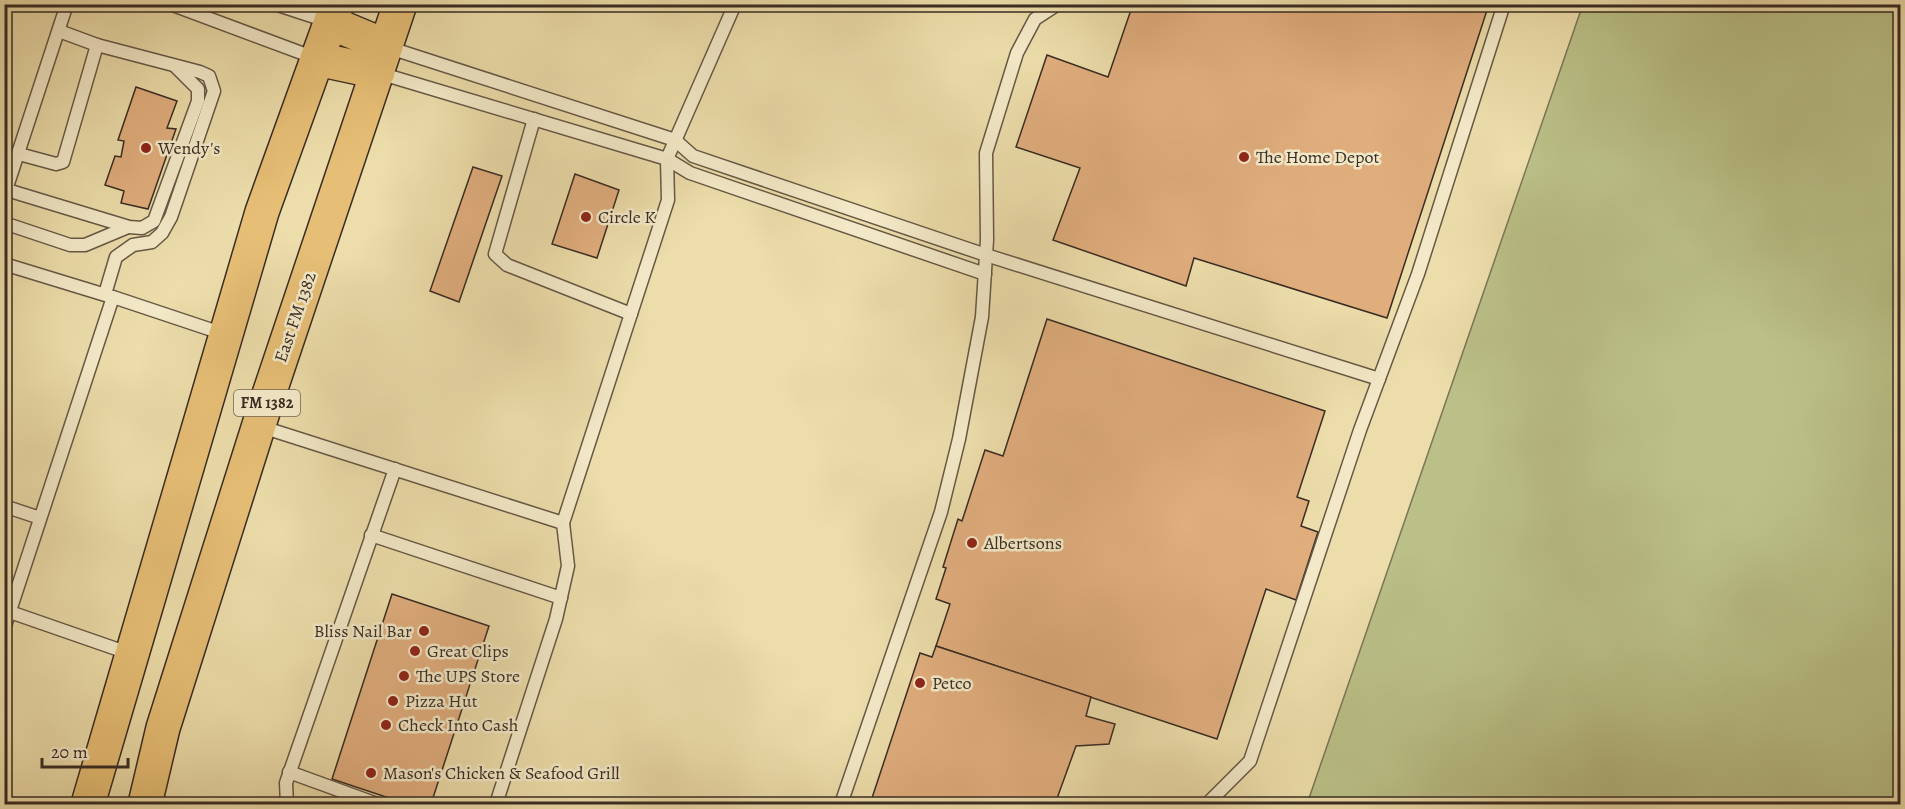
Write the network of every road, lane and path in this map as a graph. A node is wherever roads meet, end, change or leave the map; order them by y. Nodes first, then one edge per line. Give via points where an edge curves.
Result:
1 (68, 4) edge
2 (170, 4) edge
3 (275, 4) edge
4 (400, 4) edge
5 (735, 4) edge
6 (1058, 4) edge
7 (1504, 4) edge
8 (334, 14) edge
9 (59, 31) junction
10 (97, 45) junction
11 (318, 59) junction
12 (382, 59) junction
13 (174, 65) junction
14 (534, 119) junction
15 (675, 140) junction
16 (19, 154) junction
17 (667, 159) junction
18 (6, 193) edge
19 (4, 223) edge
20 (129, 227) junction
21 (986, 255) junction
22 (4, 264) edge
23 (985, 274) junction
24 (109, 295) junction
25 (631, 314) junction
26 (226, 334) junction
27 (1379, 379) junction
28 (260, 426) junction
29 (395, 469) junction
30 (4, 506) edge
31 (40, 518) junction
32 (563, 523) junction
33 (370, 535) junction
34 (561, 598) junction
35 (10, 612) junction
36 (4, 629) edge
37 (133, 655) junction
38 (289, 772) junction
39 (88, 804) edge
40 (145, 804) edge
41 (287, 804) edge
42 (377, 804) edge
43 (496, 804) edge
44 (841, 804) edge
45 (1207, 804) edge

1 - 9 lane
2 - 11 lane
3 - 8 lane
4 - 12 main road, East FM 1382 / FM 1382
5 - 15 lane
6 - 21 lane via 1035,19 1017,53 986,153
7 - 27 lane via 1418,274
8 - 11 main road, FM 1382
8 - 12 main road
9 - 10 lane
9 - 16 lane
10 - 13 lane
10 - 16 lane via 63,162 56,164
11 - 12 main road
11 - 26 main road, FM 1382 via 262,213
12 - 14 lane
12 - 15 lane
12 - 28 main road, East FM 1382 / FM 1382
13 - 20 lane via 198,89 198,101 154,221 142,228
13 - 24 lane via 209,76 214,92 171,217 152,242 134,245 116,257
14 - 17 lane
14 - 25 lane via 495,254 507,265
15 - 17 lane
15 - 21 lane via 693,156
16 - 18 lane
17 - 23 lane via 690,173
17 - 25 lane via 668,200
18 - 20 lane
19 - 20 lane via 70,245 85,244
21 - 23 lane
21 - 27 lane
22 - 24 lane
23 - 44 lane via 982,317 941,512
24 - 26 lane
24 - 31 lane
25 - 32 lane
26 - 37 main road, FM 1382
27 - 45 lane via 1250,761
28 - 29 lane
28 - 40 main road, East FM 1382 / FM 1382 via 163,728
29 - 32 lane
29 - 33 lane
30 - 31 lane
31 - 35 lane
32 - 34 lane via 568,566
33 - 34 lane
33 - 38 lane
34 - 43 lane
35 - 36 lane
35 - 37 lane
37 - 39 main road, FM 1382
38 - 41 lane
38 - 42 lane

